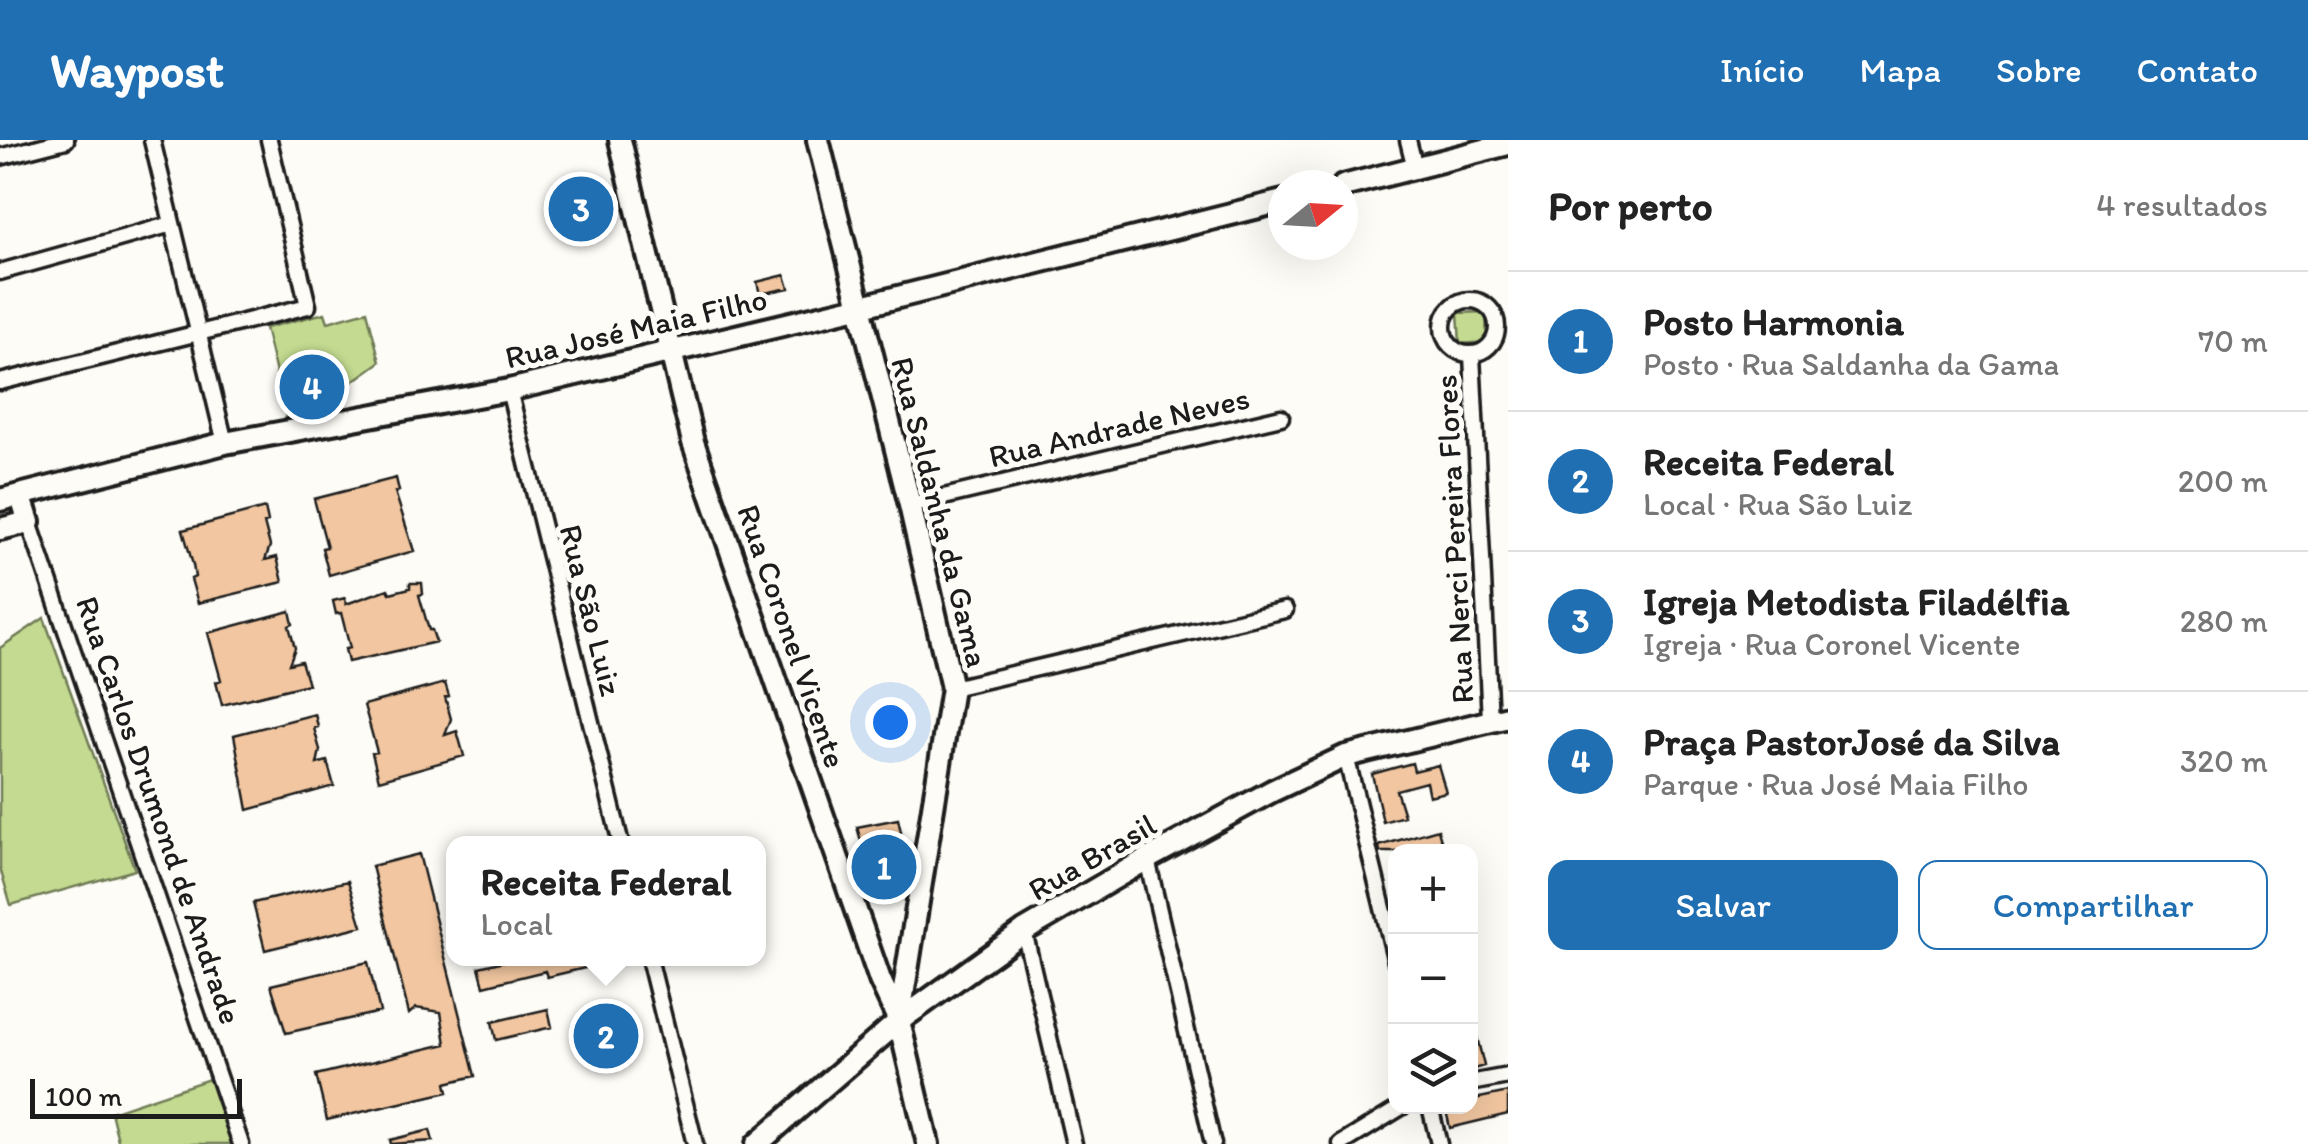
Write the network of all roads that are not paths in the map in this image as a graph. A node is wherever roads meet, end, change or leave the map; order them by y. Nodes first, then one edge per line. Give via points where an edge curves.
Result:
1 (66, 140) edge
2 (152, 140) edge
3 (269, 140) edge
4 (620, 140) edge
5 (818, 140) edge
6 (1408, 140) edge
7 (1508, 144) edge
8 (0, 157) edge
9 (1415, 168) junction
10 (1358, 182) edge
11 (1268, 205) edge
12 (172, 224) junction
13 (0, 272) edge
14 (858, 307) junction
15 (198, 333) junction
16 (1501, 337) edge
17 (668, 350) junction
18 (1472, 354) junction
19 (0, 382) edge
20 (509, 390) junction
21 (1282, 417) dead end
22 (225, 443) junction
23 (10, 497) edge
24 (910, 505) junction
25 (29, 522) junction
26 (0, 529) edge
27 (1285, 610) dead end
28 (952, 688) junction
29 (1499, 718) edge
30 (1346, 756) junction
31 (618, 836) edge
32 (1147, 859) junction
33 (1024, 931) junction
34 (1389, 934) edge
35 (651, 966) edge
36 (899, 1021) junction
37 (1508, 1076) edge
38 (1478, 1082) edge
39 (1390, 1114) edge
40 (1432, 1114) edge
41 (241, 1144) edge
42 (695, 1144) edge
43 (757, 1144) edge
44 (928, 1144) edge
45 (1074, 1144) edge
46 (1213, 1144) edge
47 (1340, 1144) edge
48 (1438, 1144) edge

1 - 8 street
2 - 12 street
3 - 15 street via 308,306
4 - 17 street, Rua Coronel Vicente
5 - 14 street, Rua Saldanha da Gama
6 - 9 street
7 - 9 street
9 - 10 street
11 - 14 street, Rua José Maia Filho
12 - 13 street
12 - 15 street
14 - 17 street, Rua José Maia Filho
14 - 24 street, Rua Saldanha da Gama
15 - 19 street
15 - 22 street
16 - 18 street, Rua Nerci Pereira Flores
16 - 18 street, Rua Nerci Pereira Flores via 1490,308 1475,300 1458,302 1446,315 1444,334 1454,349
17 - 20 street, Rua José Maia Filho
17 - 36 street, Rua Coronel Vicente via 693,442
18 - 29 street, Rua Nerci Pereira Flores
20 - 22 street, Rua José Maia Filho
20 - 31 street, Rua São Luiz
21 - 24 street, Rua Andrade Neves
22 - 23 street, Rua José Maia Filho
23 - 25 street, Rua Carlos Drumond de Andrade
24 - 28 street, Rua Saldanha da Gama
25 - 26 street
25 - 41 street, Rua Carlos Drumond de Andrade
27 - 28 street
28 - 36 street, Rua Saldanha da Gama
29 - 30 street, Rua Brasil
30 - 32 street, Rua Brasil
30 - 34 street
32 - 33 street, Rua Brasil
32 - 46 street
33 - 36 street, Rua Brasil
33 - 45 street
35 - 42 street
36 - 43 street, Rua Brasil
36 - 44 street, Rua Coronel Vicente
37 - 38 street
39 - 47 street
40 - 48 street

